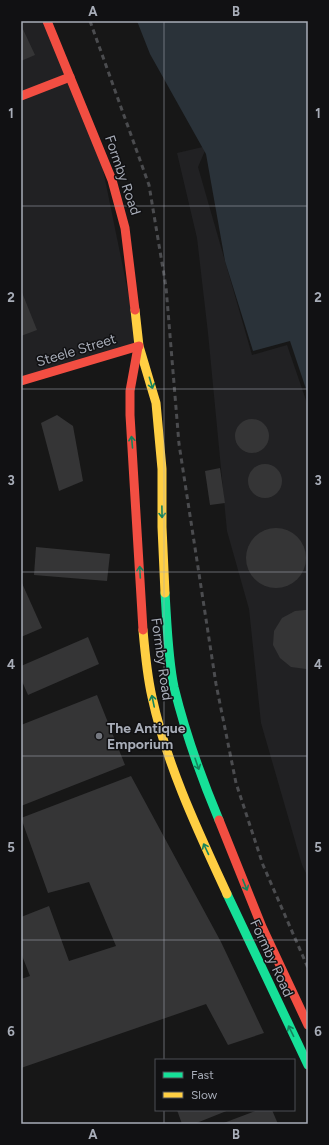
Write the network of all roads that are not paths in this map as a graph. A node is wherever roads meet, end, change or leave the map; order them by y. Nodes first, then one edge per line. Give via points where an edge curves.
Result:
1 (47, 21) edge
2 (70, 77) junction
3 (21, 96) edge
4 (139, 346) junction
5 (21, 382) edge
6 (308, 1025) edge
7 (308, 1066) edge

1 - 2 main road, Formby Road
2 - 3 main road
2 - 4 main road, Formby Road via 124,218
4 - 5 main road, Steele Street
4 -> 6 main road, Formby Road via 156,403 162,469 167,631 176,694 206,789 262,927
7 -> 4 main road, Formby Road via 202,841 176,774 154,706 143,629 130,415 130,392

